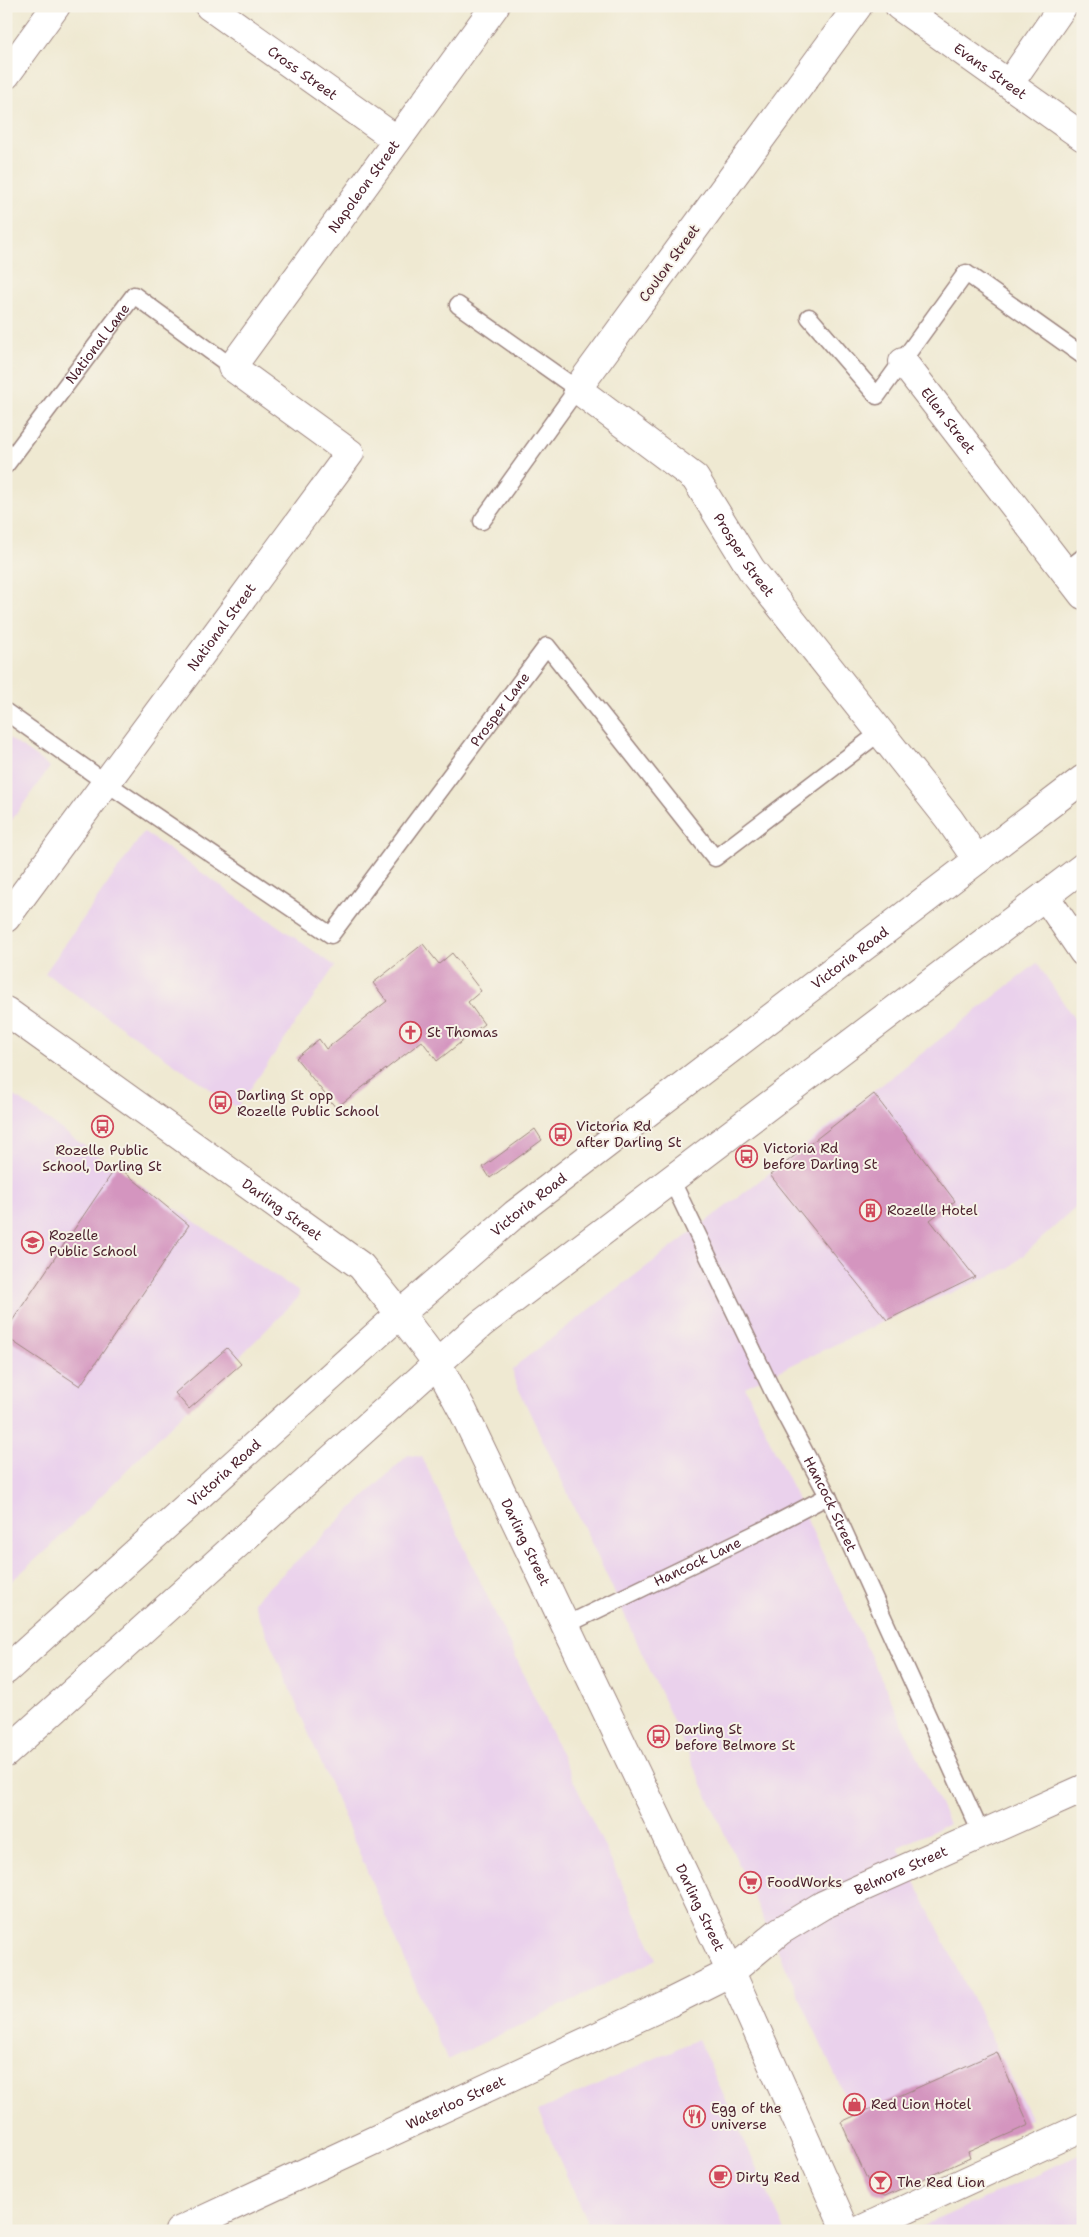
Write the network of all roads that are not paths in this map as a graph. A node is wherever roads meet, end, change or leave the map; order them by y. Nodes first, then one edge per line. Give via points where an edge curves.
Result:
1 (56, 6) edge
2 (209, 6) edge
3 (494, 6) edge
4 (858, 6) edge
5 (899, 6) edge
6 (1063, 6) edge
7 (6, 75) edge
8 (1008, 84) junction
9 (1083, 137) edge
10 (397, 140) junction
11 (458, 305) dead end
12 (809, 317) dead end
13 (1083, 356) edge
14 (903, 362) junction
15 (232, 367) junction
16 (577, 389) junction
17 (6, 465) edge
18 (482, 521) dead end
19 (1073, 564) edge
20 (1083, 595) edge
21 (6, 712) edge
22 (879, 733) junction
23 (1083, 779) edge
24 (105, 782) junction
25 (977, 860) junction
26 (1083, 867) edge
27 (1045, 896) junction
28 (6, 918) edge
29 (1083, 952) edge
30 (6, 1011) edge
31 (671, 1179) junction
32 (400, 1314) junction
33 (437, 1363) junction
34 (828, 1496) junction
35 (564, 1626) junction
36 (6, 1670) edge
37 (6, 1753) edge
38 (1083, 1788) edge
39 (981, 1833) junction
40 (731, 1972) junction
41 (1083, 2127) edge
42 (179, 2231) edge
43 (846, 2231) edge
44 (858, 2231) edge

1 - 7 main road
2 - 10 main road, Cross Street
3 - 10 main road, Napoleon Street
4 - 16 main road, Coulon Street
5 - 8 main road, Evans Street
6 - 8 main road
8 - 9 main road, Evans Street
10 - 15 main road, Napoleon Street
11 - 16 lane, Prosper Street
12 - 14 lane via 877,396
13 - 14 lane via 966,273
14 - 19 main road, Ellen Street
15 - 17 lane, National Lane via 134,294
15 - 24 main road, National Street via 350,453
16 - 18 lane, Coulon Street
16 - 22 main road, Prosper Street via 696,478 751,569
19 - 20 main road, Ellen Street
21 - 24 lane
22 - 24 lane, Prosper Lane via 715,858 547,646 331,935
22 - 25 main road, Prosper Street via 949,819
23 - 25 main road, Victoria Road
24 - 28 main road, National Street
25 - 32 main road, Victoria Road via 515,1214
26 - 27 main road
27 - 29 main road
27 - 31 main road
30 - 32 main road, Darling Street via 361,1266
31 - 33 main road via 481,1324
31 - 34 lane, Hancock Street
32 - 33 main road, Darling Street
32 - 36 main road, Victoria Road
33 - 35 main road, Darling Street
33 - 37 main road
34 - 35 lane, Hancock Lane
34 - 39 lane, Hancock Street
35 - 40 main road, Darling Street
38 - 39 main road, Belmore Street
39 - 40 main road, Belmore Street via 823,1905 783,1929
40 - 42 main road, Waterloo Street
40 - 43 main road, Darling Street
41 - 44 main road

